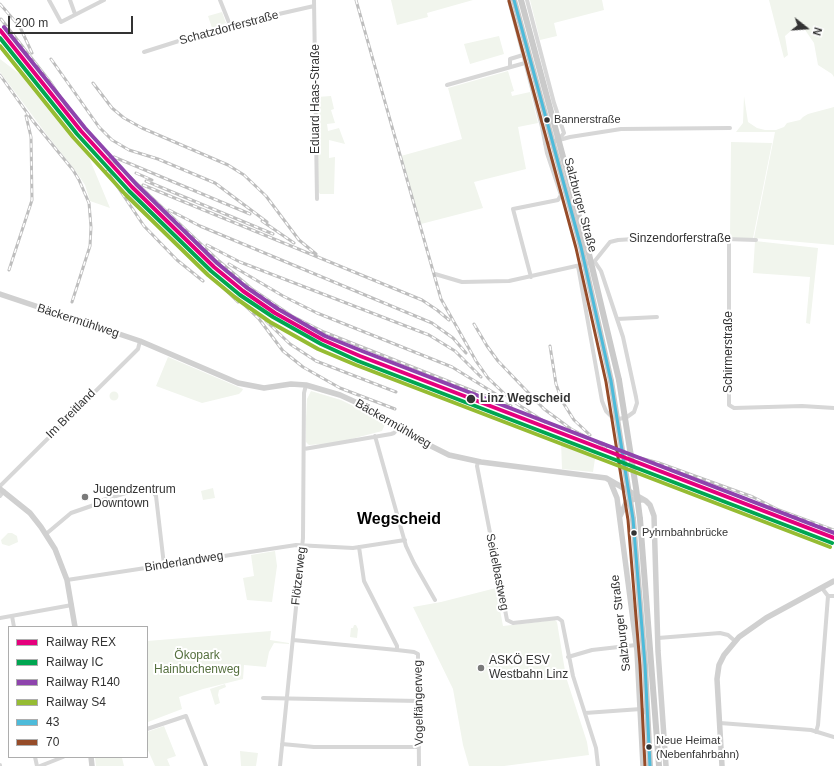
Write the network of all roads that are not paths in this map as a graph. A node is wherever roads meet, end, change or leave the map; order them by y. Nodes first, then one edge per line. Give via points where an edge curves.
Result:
1 (49, 0) edge
2 (70, 0) edge
3 (104, 0) edge
4 (220, 0) edge
5 (314, 0) edge
6 (509, 0) edge
7 (514, 0) edge
8 (522, 0) edge
9 (527, 0) edge
10 (314, 6) junction
11 (75, 14) junction
12 (230, 25) junction
13 (144, 52) dead end
14 (523, 55) junction
15 (525, 63) junction
16 (510, 67) junction
17 (447, 85) dead end
18 (730, 128) dead end
19 (555, 141) junction
20 (545, 144) junction
21 (316, 198) dead end
22 (729, 239) junction
23 (756, 240) dead end
24 (587, 264) junction
25 (435, 274) dead end
26 (531, 277) junction
27 (0, 294) edge
28 (657, 317) dead end
29 (617, 319) junction
30 (140, 341) junction
31 (306, 386) junction
32 (834, 408) edge
33 (399, 427) junction
34 (375, 436) junction
35 (304, 449) junction
36 (478, 462) junction
37 (609, 480) junction
38 (1, 490) edge
39 (132, 491) dead end
40 (153, 492) dead end
41 (643, 500) junction
42 (619, 518) junction
43 (636, 519) junction
44 (46, 534) junction
45 (405, 540) junction
46 (302, 545) junction
47 (359, 548) junction
48 (164, 565) junction
49 (67, 580) junction
50 (834, 581) edge
51 (822, 588) junction
52 (828, 596) junction
53 (834, 596) edge
54 (435, 600) dead end
55 (72, 606) junction
56 (12, 616) junction
57 (0, 618) edge
58 (14, 626) edge
59 (75, 626) edge
60 (658, 638) junction
61 (292, 640) junction
62 (734, 641) junction
63 (636, 645) junction
64 (396, 650) junction
65 (568, 657) junction
66 (263, 698) dead end
67 (286, 698) junction
68 (419, 701) junction
69 (641, 709) junction
70 (585, 713) junction
71 (648, 714) junction
72 (720, 724) junction
73 (148, 729) edge
74 (816, 732) junction
75 (834, 737) edge
76 (282, 744) junction
77 (420, 747) junction
78 (60, 758) edge
79 (38, 766) edge
80 (206, 766) edge
81 (280, 766) edge
82 (420, 766) edge
83 (598, 766) edge
84 (643, 766) edge
85 (650, 766) edge
86 (659, 766) edge
87 (666, 766) edge
88 (722, 766) edge

1 - 11 street via 61,22
2 - 11 street
3 - 11 street
4 - 12 street
5 - 10 street, Eduard Haas-Straße
6 - 14 street, Salzburger Straße
7 - 19 main road, Salzburger Straße
8 - 19 main road, Salzburger Straße
9 - 19 street, Salzburger Straße via 564,133
10 - 12 street, Schatzdorferstraße
10 - 21 street, Eduard Haas-Straße
12 - 13 street, Schatzdorferstraße
14 - 15 street, Salzburger Straße
14 - 16 street via 510,59
15 - 16 street
15 - 20 street, Salzburger Straße
16 - 17 street
18 - 19 street via 621,129
19 - 20 street
19 - 24 main road, Salzburger Straße
20 - 26 street, Salzburger Straße via 560,198 513,209
22 - 23 street, Sinzendorferstraße
22 - 24 street, Sinzendorferstraße via 667,237 618,240 610,242
22 - 32 street, Schirmerstraße via 729,405 734,408
24 - 26 street
24 - 29 street, Salzburger Straße via 601,271
24 - 29 street, Salzburger Straße via 602,401 608,414 619,419 630,416 637,403
24 - 43 main road, Salzburger Straße, bridge
24 - 43 main road, Salzburger Straße, bridge via 619,380 636,488
25 - 26 street via 470,283
27 - 30 street, Bäckermühlweg
28 - 29 street
30 - 31 street, Bäckermühlweg via 238,384 264,388 291,384
30 - 38 street, Im Breitland via 138,349
31 - 33 street, Bäckermühlweg via 351,400 373,410
31 - 35 street, Flötzerweg
33 - 34 street via 394,433
33 - 36 street, Bäckermühlweg via 439,451
34 - 35 street
34 - 45 street
35 - 46 street, Flötzerweg
36 - 37 street, Bäckermühlweg
36 - 65 street, Seidelbastweg via 507,620 513,623 560,619
37 - 41 street
37 - 42 street, Salzburger Straße via 615,490
38 - 44 street via 30,513
39 - 44 street via 71,513
40 - 48 street via 156,496
41 - 42 street via 634,499 626,503
41 - 60 street via 650,505 653,512
42 - 63 street, Salzburger Straße
43 - 71 main road, Salzburger Straße
43 - 86 main road, Salzburger Straße
44 - 49 street
45 - 47 street, Binderlandweg
45 - 54 street via 414,563
46 - 47 street, Binderlandweg
46 - 48 street, Binderlandweg
46 - 61 street, Flötzerweg
47 - 64 street, Vogelfängerweg via 363,578 397,646
48 - 49 street, Binderlandweg
49 - 55 street
50 - 51 street
51 - 52 street
51 - 62 street via 780,609
52 - 53 street
52 - 74 street
55 - 56 street
55 - 59 street
56 - 57 street
56 - 58 street
60 - 62 street via 720,633 728,635
60 - 87 street
61 - 64 street
61 - 67 street, Flötzerweg
62 - 72 street via 721,660 718,670
63 - 65 street via 592,650
63 - 69 street, Salzburger Straße
64 - 68 street, Vogelfängerweg via 418,654
65 - 70 street, Seidelbastweg
66 - 67 street
67 - 68 street
67 - 76 street, Flötzerweg
68 - 77 street, Vogelfängerweg
69 - 70 street
69 - 71 street
69 - 84 street, Salzburger Straße
70 - 83 street, Seidelbastweg via 596,748
71 - 85 main road, Salzburger Straße
72 - 74 street
72 - 88 street
73 - 80 street via 186,716
74 - 75 street
76 - 77 street via 314,747
76 - 81 street, Flötzerweg
77 - 82 street, Vogelfängerweg
78 - 79 street

